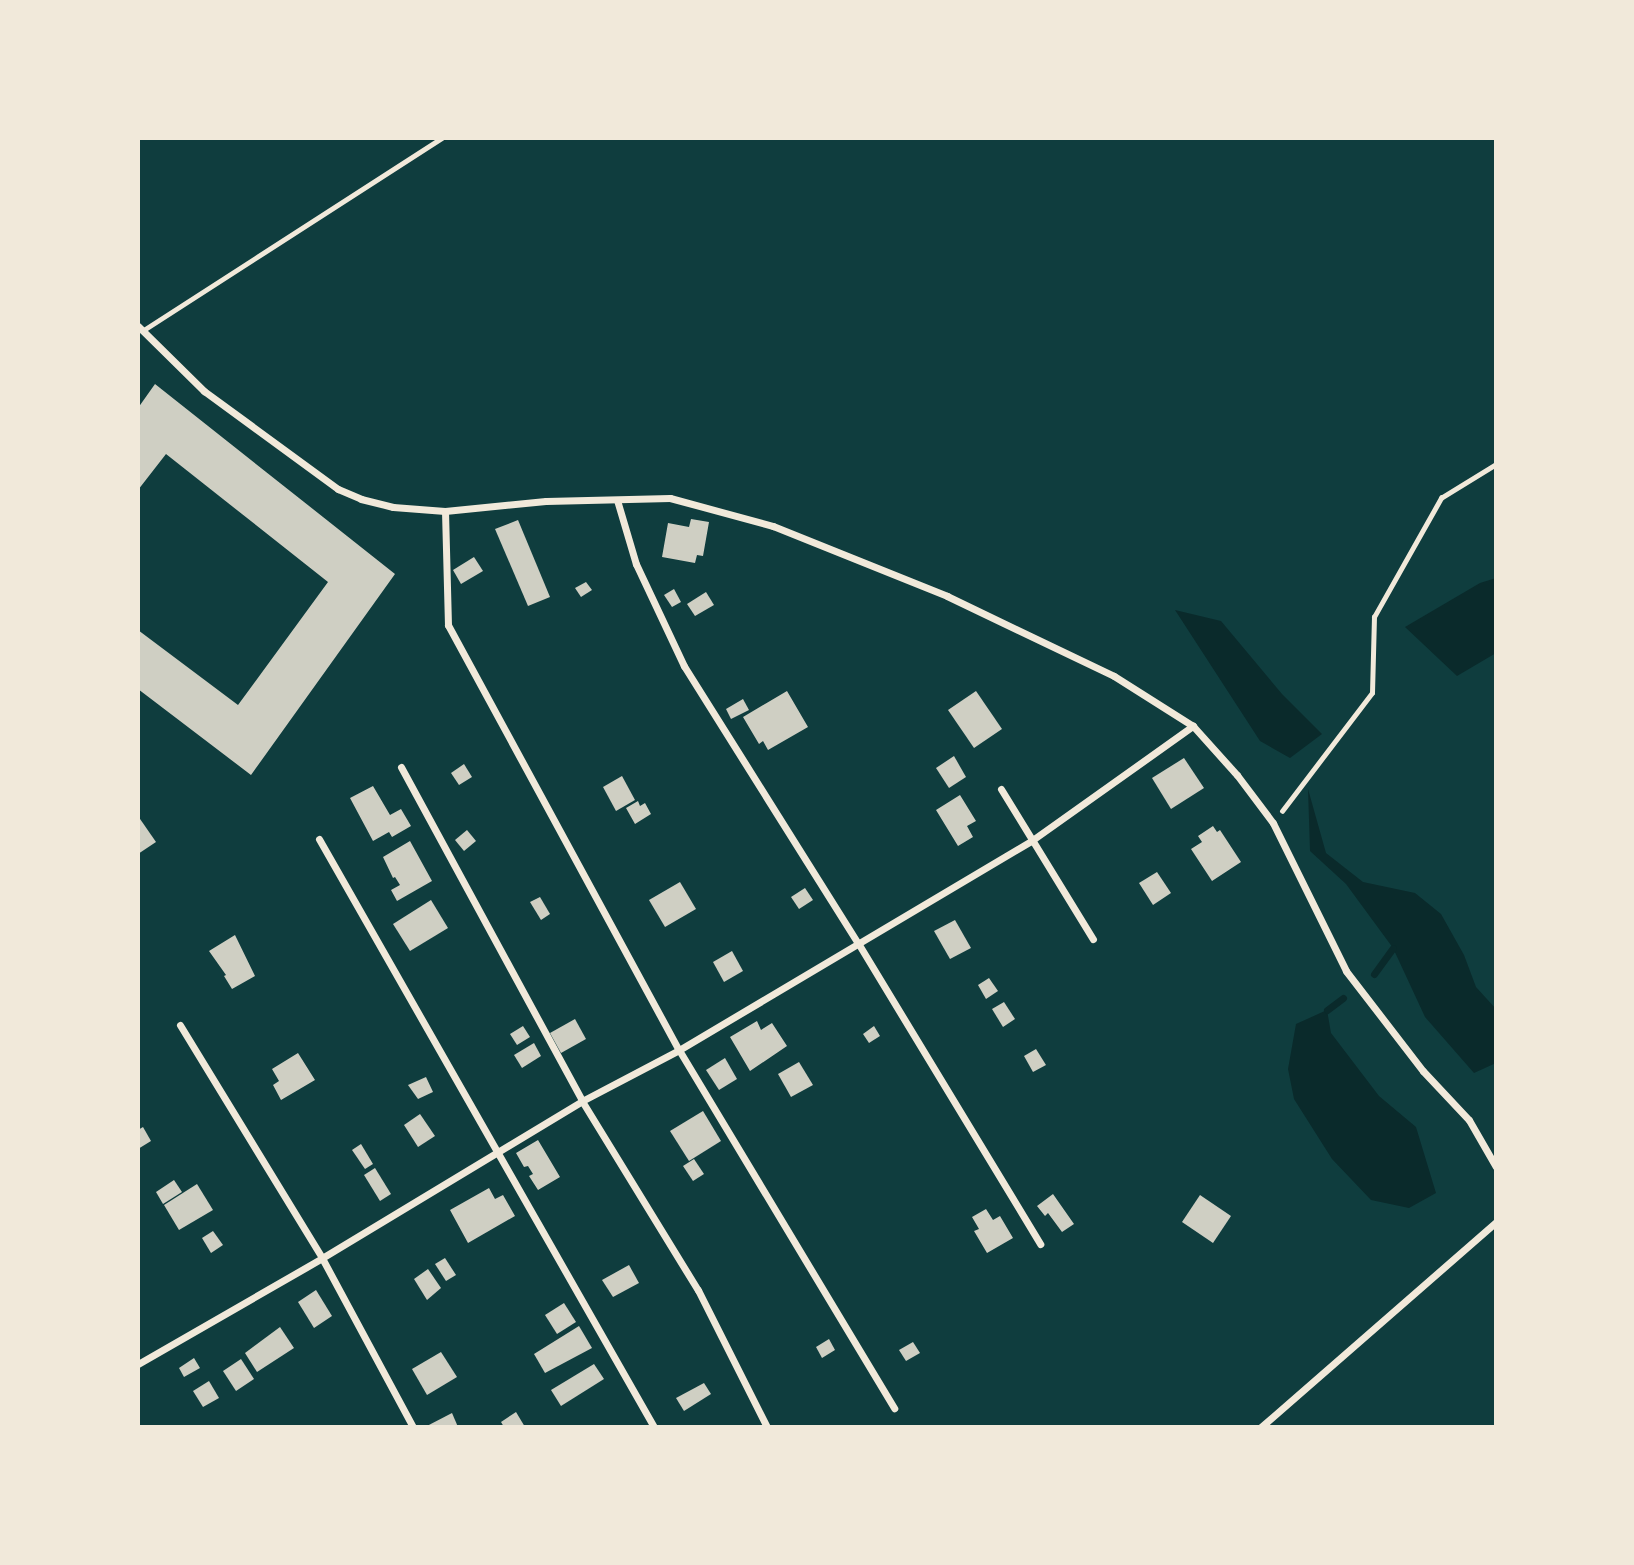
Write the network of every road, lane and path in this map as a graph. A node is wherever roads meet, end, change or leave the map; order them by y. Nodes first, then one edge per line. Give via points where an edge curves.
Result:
1 (442, 138) edge
2 (140, 331) edge
3 (1496, 464) edge
4 (617, 500) junction
5 (445, 511) junction
6 (1193, 726) junction
7 (401, 767) dead end
8 (1001, 789) dead end
9 (1273, 823) junction
10 (319, 839) dead end
11 (1031, 841) junction
12 (1093, 939) dead end
13 (858, 943) junction
14 (180, 1025) dead end
15 (680, 1049) junction
16 (582, 1101) junction
17 (496, 1154) junction
18 (1496, 1167) edge
19 (1496, 1222) edge
20 (1040, 1244) dead end
21 (322, 1258) junction
22 (138, 1364) edge
23 (894, 1408) dead end
24 (413, 1427) edge
25 (654, 1427) edge
26 (767, 1427) edge
27 (1261, 1427) edge

1 - 2 lane
2 - 5 street via 204,391 338,489 393,507
3 - 9 path via 1441,498 1374,617 1372,693
4 - 5 street via 546,501
4 - 6 street via 670,498 773,526 959,602 1114,676
4 - 13 street via 636,564 684,666
5 - 15 street via 448,625
6 - 9 street
6 - 11 street
7 - 16 street
8 - 11 street
9 - 18 street via 1346,971 1423,1071 1469,1119
10 - 17 street
11 - 12 street
11 - 13 street
13 - 15 street
13 - 20 street
14 - 21 street
15 - 16 street
15 - 23 street
16 - 17 street
16 - 26 street via 698,1290
17 - 21 street
17 - 25 street
19 - 27 street
21 - 22 street
21 - 24 street

